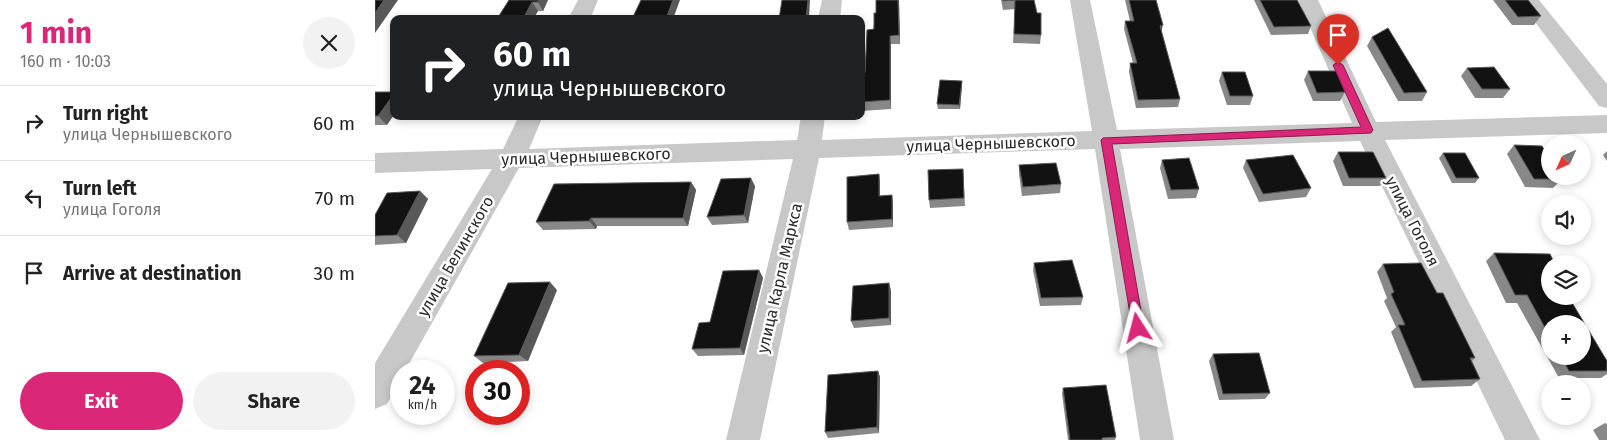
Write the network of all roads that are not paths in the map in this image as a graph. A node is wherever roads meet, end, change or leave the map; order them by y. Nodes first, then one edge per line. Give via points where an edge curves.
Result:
1 (588, 0) edge
2 (832, 0) edge
3 (1080, 0) edge
4 (1308, 0) edge
5 (1528, 0) edge
6 (581, 15) edge
7 (830, 15) edge
8 (1607, 100) edge
9 (529, 120) edge
10 (812, 120) edge
11 (1607, 124) edge
12 (1367, 130) junction
13 (1106, 140) junction
14 (808, 148) junction
15 (511, 159) junction
16 (375, 163) edge
17 (375, 393) edge
18 (743, 440) edge
19 (1157, 440) edge
20 (1523, 440) edge

1 - 6 street
2 - 7 street
3 - 13 street
4 - 12 street, улица Гоголя
5 - 8 street
9 - 15 street, улица Белинского
10 - 14 street, улица Карла Маркса
11 - 12 street, улица Чернышевского
12 - 13 street, улица Чернышевского
12 - 20 street, улица Гоголя
13 - 14 street, улица Чернышевского
13 - 19 street
14 - 15 street, улица Чернышевского
14 - 18 street, улица Карла Маркса
15 - 16 street, улица Чернышевского
15 - 17 street, улица Белинского

